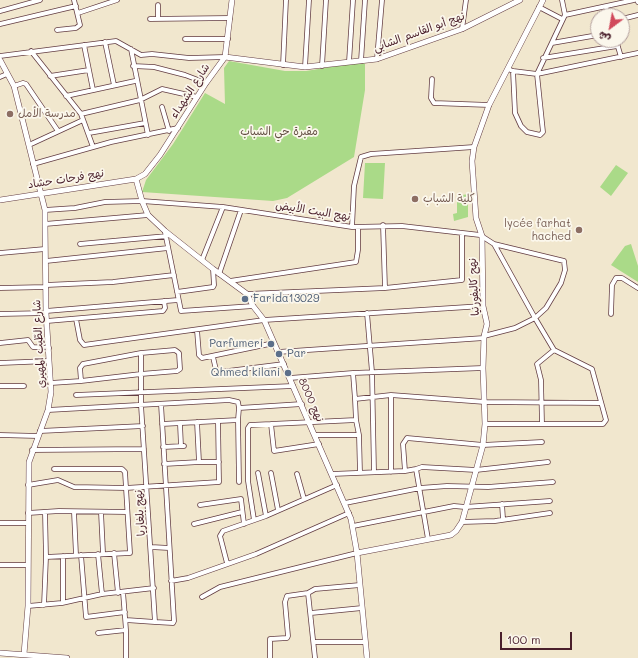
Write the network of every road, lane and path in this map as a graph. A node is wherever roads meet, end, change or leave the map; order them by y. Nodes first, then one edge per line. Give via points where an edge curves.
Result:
1 (40, 0) edge
2 (74, 0) edge
3 (117, 0) edge
4 (232, 0) edge
5 (286, 0) edge
6 (309, 0) edge
7 (326, 0) edge
8 (352, 0) edge
9 (365, 0) edge
10 (382, 0) edge
11 (466, 0) edge
12 (520, 0) edge
13 (543, 0) edge
14 (562, 0) edge
15 (637, 1) edge
16 (158, 5) dead end
17 (76, 6) junction
18 (539, 7) junction
19 (606, 7) joint
20 (0, 10) edge
21 (78, 13) junction
22 (158, 18) junction
23 (230, 18) junction
24 (564, 18) junction
25 (150, 19) dead end
26 (0, 24) edge
27 (462, 29) junction
28 (58, 30) dead end
29 (590, 36) edge
30 (185, 39) dead end
31 (228, 39) junction
32 (105, 42) junction
33 (552, 44) junction
34 (84, 45) junction
35 (605, 48) edge
36 (618, 48) edge
37 (130, 49) junction
38 (31, 51) junction
39 (638, 53) edge
40 (0, 56) edge
41 (225, 57) junction
42 (621, 57) junction
43 (543, 58) junction
44 (377, 59) junction
45 (0, 60) edge
46 (361, 61) junction
47 (349, 62) junction
48 (283, 65) junction
49 (133, 66) junction
50 (322, 66) junction
51 (305, 67) junction
52 (89, 70) junction
53 (511, 70) junction
54 (8, 74) junction
55 (537, 74) junction
56 (50, 76) junction
57 (0, 77) edge
58 (432, 79) dead end
59 (135, 81) junction
60 (206, 83) junction
61 (14, 86) junction
62 (114, 86) junction
63 (93, 90) junction
64 (66, 96) junction
65 (197, 97) junction
66 (140, 100) junction
67 (489, 105) junction
68 (162, 107) dead end
69 (81, 114) junction
70 (83, 120) junction
71 (145, 123) junction
72 (178, 128) junction
73 (58, 131) junction
74 (169, 131) junction
75 (89, 133) junction
76 (148, 135) junction
77 (29, 145) junction
78 (93, 147) junction
79 (474, 147) junction
80 (33, 164) junction
81 (136, 179) junction
82 (41, 193) junction
83 (0, 200) edge
84 (142, 201) junction
85 (223, 207) junction
86 (44, 210) junction
87 (241, 210) junction
88 (148, 214) junction
89 (46, 224) junction
90 (383, 225) junction
91 (352, 227) junction
92 (358, 227) junction
93 (166, 233) junction
94 (462, 234) junction
95 (482, 236) junction
96 (80, 244) dead end
97 (494, 244) junction
98 (168, 248) junction
99 (45, 249) junction
100 (0, 253) edge
101 (202, 260) junction
102 (46, 261) junction
103 (213, 269) junction
104 (219, 274) junction
105 (174, 275) junction
106 (230, 281) junction
107 (46, 286) junction
108 (0, 288) edge
109 (385, 288) junction
110 (638, 288) edge
111 (177, 292) junction
112 (247, 294) junction
113 (178, 300) junction
114 (164, 301) junction
115 (253, 306) junction
116 (483, 306) junction
117 (46, 312) junction
118 (367, 313) junction
119 (0, 314) edge
120 (611, 314) dead end
121 (534, 318) junction
122 (76, 319) junction
123 (264, 320) junction
124 (47, 321) junction
125 (197, 330) junction
126 (484, 337) junction
127 (0, 343) edge
128 (274, 343) junction
129 (369, 345) junction
130 (49, 348) junction
131 (554, 350) junction
132 (278, 352) junction
133 (141, 353) junction
134 (213, 357) junction
135 (50, 361) junction
136 (0, 363) edge
137 (284, 364) junction
138 (483, 368) junction
139 (372, 372) junction
140 (353, 373) junction
141 (141, 374) junction
142 (290, 378) junction
143 (81, 381) junction
144 (51, 383) junction
145 (0, 386) edge
146 (24, 386) dead end
147 (293, 386) junction
148 (141, 391) junction
149 (76, 394) dead end
150 (391, 395) junction
151 (372, 397) junction
152 (354, 399) junction
153 (485, 402) junction
154 (541, 402) junction
155 (601, 403) junction
156 (161, 404) junction
157 (302, 404) junction
158 (141, 405) junction
159 (239, 408) junction
160 (48, 410) junction
161 (238, 420) junction
162 (356, 420) junction
163 (197, 422) junction
164 (218, 422) junction
165 (310, 422) junction
166 (162, 424) junction
167 (180, 424) junction
168 (271, 424) junction
169 (485, 424) junction
170 (542, 424) junction
171 (143, 426) junction
172 (39, 434) junction
173 (0, 435) edge
174 (315, 435) junction
175 (359, 435) junction
176 (542, 442) dead end
177 (319, 444) junction
178 (482, 445) junction
179 (163, 447) junction
180 (144, 449) junction
181 (32, 450) junction
182 (199, 462) junction
183 (219, 462) junction
184 (548, 462) dead end
185 (164, 464) junction
186 (416, 468) junction
187 (54, 469) dead end
188 (476, 470) junction
189 (405, 471) junction
190 (374, 472) junction
191 (391, 472) junction
192 (258, 473) dead end
193 (271, 473) dead end
194 (360, 473) junction
195 (297, 474) dead end
196 (332, 474) junction
197 (239, 482) dead end
198 (553, 482) dead end
199 (166, 484) junction
200 (28, 485) junction
201 (336, 485) junction
202 (148, 486) junction
203 (126, 488) junction
204 (420, 488) junction
205 (471, 488) junction
206 (304, 499) junction
207 (550, 501) dead end
208 (344, 503) junction
209 (502, 504) junction
210 (200, 505) dead end
211 (466, 507) junction
212 (278, 510) junction
213 (45, 512) junction
214 (74, 512) junction
215 (101, 512) junction
216 (127, 512) junction
217 (242, 512) junction
218 (28, 513) junction
219 (349, 513) junction
220 (424, 513) junction
221 (550, 513) dead end
222 (266, 516) junction
223 (503, 519) junction
224 (254, 520) junction
225 (462, 522) junction
226 (0, 523) edge
227 (28, 523) junction
228 (194, 524) dead end
229 (244, 524) junction
230 (353, 526) junction
231 (428, 539) junction
232 (151, 547) junction
233 (169, 548) junction
234 (103, 553) junction
235 (114, 553) junction
236 (357, 553) junction
237 (98, 554) junction
238 (79, 555) junction
239 (63, 556) junction
240 (46, 557) junction
241 (227, 563) junction
242 (0, 565) edge
243 (28, 565) junction
244 (171, 581) junction
245 (360, 585) junction
246 (154, 588) junction
247 (123, 592) junction
248 (118, 593) junction
249 (308, 593) junction
250 (102, 594) junction
251 (202, 596) dead end
252 (84, 598) junction
253 (63, 602) junction
254 (44, 605) junction
255 (28, 606) junction
256 (362, 608) junction
257 (125, 612) junction
258 (311, 613) junction
259 (126, 620) junction
260 (155, 622) junction
261 (126, 630) junction
262 (98, 633) dead end
263 (314, 642) junction
264 (365, 642) junction
265 (0, 653) edge
266 (24, 654) junction
267 (17, 656) edge
268 (67, 658) edge
269 (126, 658) edge
270 (270, 658) edge
271 (315, 658) edge
272 (367, 658) edge

1 - 20 street
2 - 17 street
3 - 21 street
4 - 23 street, شارع الشهداء
5 - 48 street
6 - 51 street
7 - 50 street
8 - 47 street
9 - 46 street
10 - 44 street
11 - 27 street
12 - 27 street, نهج أبو القاسم الشابي
13 - 18 street, نهح كاليفورنيا
14 - 24 street
15 - 19 street
16 - 22 street
17 - 21 street
17 - 26 street
18 - 24 street
18 - 53 street, نهح كاليفورنيا
19 - 24 street
21 - 28 street via 80,24 76,28
22 - 23 street
22 - 25 street
23 - 31 street, شارع الشهداء
24 - 33 street
27 - 44 street, نهج أبو القاسم الشابي
29 - 33 street
30 - 31 street
31 - 41 street, شارع الشهداء
32 - 34 street
32 - 37 street via 119,42
32 - 62 street
33 - 43 street
34 - 38 street
34 - 52 street
35 - 43 street
36 - 42 street
37 - 41 street via 141,55
37 - 49 street
38 - 40 street via 14,56
38 - 56 street
39 - 42 street
41 - 48 street, نهج أبو القاسم الشابي
41 - 60 street, شارع الشهداء
42 - 55 street
43 - 55 street
44 - 46 street, نهج أبو القاسم الشابي
45 - 54 street, شارع الطّيب المهيري
46 - 47 street, نهج أبو القاسم الشابي
47 - 50 street, نهج أبو القاسم الشابي
48 - 51 street, نهج أبو القاسم الشابي
49 - 59 street
49 - 60 street via 178,72
50 - 51 street, نهج أبو القاسم الشابي
52 - 56 street
52 - 63 street
53 - 55 street
53 - 55 street via 515,113 527,132 540,135 543,132
53 - 67 street, نهح كاليفورنيا
54 - 57 street
54 - 61 street, شارع الطّيب المهيري
56 - 64 street
58 - 67 street via 431,98 434,103
59 - 62 street
59 - 66 street
60 - 65 street, شارع الشهداء
61 - 73 street via 26,84
61 - 77 street, شارع الطّيب المهيري
62 - 63 street
63 - 64 street
64 - 69 street
65 - 66 street via 162,89
65 - 72 street, شارع الشهداء
66 - 69 street
66 - 71 street
67 - 79 street, نهح كاليفورنيا
68 - 74 street
69 - 70 street
70 - 73 street
70 - 75 street
71 - 75 street
71 - 76 street
72 - 74 street
72 - 81 street, شارع الشهداء via 149,170
73 - 77 street
74 - 76 street
75 - 78 street
76 - 78 street
77 - 80 street, شارع الطّيب المهيري
78 - 80 street
79 - 91 street via 371,154 361,157 354,186
79 - 95 street, نهح كاليفورنيا via 472,161 476,218
80 - 82 street, شارع الطّيب المهيري
81 - 82 street, نهج فرحات حشاد
81 - 84 street, نهج 8000
82 - 83 street, نهج فرحات حشاد
82 - 86 street, شارع الطّيب المهيري
84 - 85 street, نهج البيت الأبيض
84 - 86 street, نهج البيت الأبيض
84 - 88 street, نهج 8000
85 - 87 street, نهج البيت الأبيض
85 - 101 street
86 - 89 street, شارع الطّيب المهيري
87 - 91 street, نهج البيت الأبيض
87 - 104 street
88 - 89 street
88 - 93 street, نهج 8000
89 - 99 street, شارع الطّيب المهيري
90 - 92 street, نهج البيت الأبيض
90 - 94 street, نهج البيت الأبيض
90 - 109 street
91 - 92 street, نهج البيت الأبيض
92 - 106 street via 356,262
93 - 96 street
93 - 98 street
93 - 101 street, نهج 8000
94 - 95 street, نهج البيت الأبيض
94 - 109 street via 462,280
95 - 97 street
95 - 116 street, نهح كاليفورنيا
97 - 121 street
97 - 121 street via 564,260 565,270 561,283 546,308
98 - 102 street
98 - 105 street
99 - 100 street
99 - 102 street, شارع الطّيب المهيري
101 - 103 street, نهج 8000
102 - 107 street, شارع الطّيب المهيري
103 - 104 street, نهج 8000
103 - 111 street via 213,287
104 - 106 street, نهج 8000
105 - 107 street
105 - 111 street
106 - 112 street, نهج 8000
107 - 108 street
107 - 117 street, شارع الطّيب المهيري
109 - 112 street
110 - 120 street via 622,278 616,278 612,285
111 - 113 street
112 - 115 street, نهج 8000
113 - 114 street
113 - 115 street via 183,312
114 - 117 street
114 - 122 street via 163,311
115 - 123 street, نهج 8000
116 - 118 street
116 - 126 street, نهح كاليفورنيا via 487,324
117 - 119 street
117 - 124 street, شارع الطّيب المهيري
118 - 123 street
118 - 129 street
121 - 126 street via 515,328
121 - 131 street
122 - 124 street
122 - 125 street via 80,340 84,344
123 - 125 street
123 - 128 street, نهج 8000
124 - 130 street, شارع الطّيب المهيري
125 - 134 street via 200,357
126 - 129 street
126 - 138 street, نهح كاليفورنيا
127 - 130 street via 28,340 33,347
128 - 132 street, نهج 8000
128 - 134 street
129 - 132 street
129 - 139 street
130 - 135 street, شارع الطّيب المهيري
131 - 154 street via 537,363 541,380
131 - 155 street via 592,369
132 - 137 street, نهج 8000
133 - 141 street, نهج بلغاريا
133 - 141 street via 177,351 180,369 177,372
133 - 143 street via 83,364 80,368
134 - 137 street via 216,370 220,372
135 - 136 street
135 - 144 street, شارع الطّيب المهيري
137 - 142 street, نهج 8000
138 - 139 street
138 - 153 street, نهح كاليفورنيا
139 - 140 street
139 - 151 street
140 - 142 street
140 - 152 street
141 - 143 street
141 - 148 street, نهج بلغاريا
142 - 147 street, نهج 8000
143 - 144 street
144 - 160 street, شارع الطّيب المهيري
145 - 146 street
147 - 148 street
147 - 157 street, نهج 8000
148 - 149 street
148 - 158 street, نهج بلغاريا
150 - 151 street
150 - 153 street
150 - 191 street
151 - 152 street
151 - 190 street
152 - 162 street
153 - 154 street
153 - 169 street, نهح كاليفورنيا
154 - 155 street
154 - 170 street
155 - 170 street via 606,420 603,424
156 - 158 street
156 - 159 street via 236,400 240,403
156 - 166 street
157 - 159 street
157 - 165 street, نهج 8000
158 - 160 street
158 - 171 street, نهج بلغاريا
159 - 161 street
160 - 172 street, شارع الطّيب المهيري
161 - 164 street
161 - 197 street
162 - 165 street
162 - 175 street
163 - 164 street
163 - 167 street
163 - 182 street
164 - 183 street
165 - 168 street
165 - 174 street, نهج 8000
166 - 167 street
166 - 179 street
167 - 179 street via 183,446
168 - 177 street via 274,451
168 - 224 street via 250,425 248,428 248,482
169 - 170 street
169 - 178 street, نهح كاليفورنيا
171 - 172 street
171 - 180 street, نهج بلغاريا
172 - 173 street
172 - 181 street, شارع الطّيب المهيري
174 - 175 street
174 - 177 street, نهج 8000
175 - 194 street
176 - 178 street
177 - 196 street, نهج 8000
178 - 188 street, نهح كاليفورنيا
178 - 189 street via 406,438 403,444
179 - 185 street
180 - 181 street
180 - 202 street, نهج بلغاريا
181 - 200 street, شارع الطّيب المهيري
182 - 183 street
182 - 185 street
183 - 199 street via 219,482
184 - 188 street
185 - 199 street
186 - 188 street
186 - 189 street
186 - 204 street
187 - 203 street via 122,469 125,472
188 - 205 street, نهح كاليفورنيا
189 - 191 street
190 - 191 street
190 - 194 street
192 - 222 street
193 - 212 street
194 - 196 street
195 - 206 street
196 - 201 street, نهج 8000
198 - 205 street
199 - 202 street
199 - 233 street
200 - 203 street via 58,480 74,487
200 - 218 street, شارع الطّيب المهيري
201 - 206 street
201 - 208 street, نهج 8000
202 - 203 street
202 - 232 street, نهج بلغاريا
203 - 216 street
204 - 205 street
204 - 208 street
204 - 220 street
205 - 211 street, نهح كاليفورنيا
206 - 212 street
207 - 209 street
208 - 219 street, نهج 8000
209 - 211 street
209 - 223 street
210 - 217 street via 239,499
211 - 220 street via 454,506
211 - 225 street, نهح كاليفورنيا
212 - 222 street
213 - 214 street
213 - 218 street
213 - 240 street
214 - 215 street
214 - 238 street
215 - 216 street
215 - 234 street
216 - 235 street via 130,554
217 - 228 street
217 - 229 street
218 - 227 street, شارع الطّيب المهيري
219 - 230 street, نهج 8000
219 - 241 street via 256,554
220 - 230 street
220 - 231 street
221 - 223 street
222 - 224 street
223 - 225 street
224 - 229 street
225 - 231 street via 454,534
226 - 227 street
227 - 243 street, شارع الطّيب المهيري
229 - 241 street via 221,533
230 - 236 street, نهج 8000
231 - 236 street
232 - 233 street
232 - 246 street, نهج بلغاريا
233 - 244 street
234 - 235 street
234 - 237 street
235 - 248 street
236 - 245 street, نهج 8000
236 - 251 street via 220,587
237 - 238 street
237 - 250 street
238 - 239 street
238 - 252 street
239 - 240 street
239 - 253 street
240 - 254 street
241 - 244 street
242 - 243 street
243 - 255 street, شارع الطّيب المهيري
244 - 260 street via 174,621
245 - 249 street via 315,589
245 - 256 street, نهج 8000
246 - 247 street
246 - 260 street, نهج بلغاريا
247 - 248 street
247 - 257 street
248 - 250 street
249 - 258 street
249 - 270 street via 287,596 288,636 270,639
250 - 252 street
252 - 253 street
252 - 257 street via 88,617
253 - 254 street
254 - 255 street
255 - 266 street, شارع الطّيب المهيري
256 - 258 street
256 - 264 street, نهج 8000
257 - 259 street
258 - 263 street
259 - 260 street
259 - 261 street
261 - 262 street
261 - 269 street
263 - 264 street
263 - 271 street
264 - 272 street, نهج 8000
265 - 267 street
266 - 267 street
266 - 268 street

